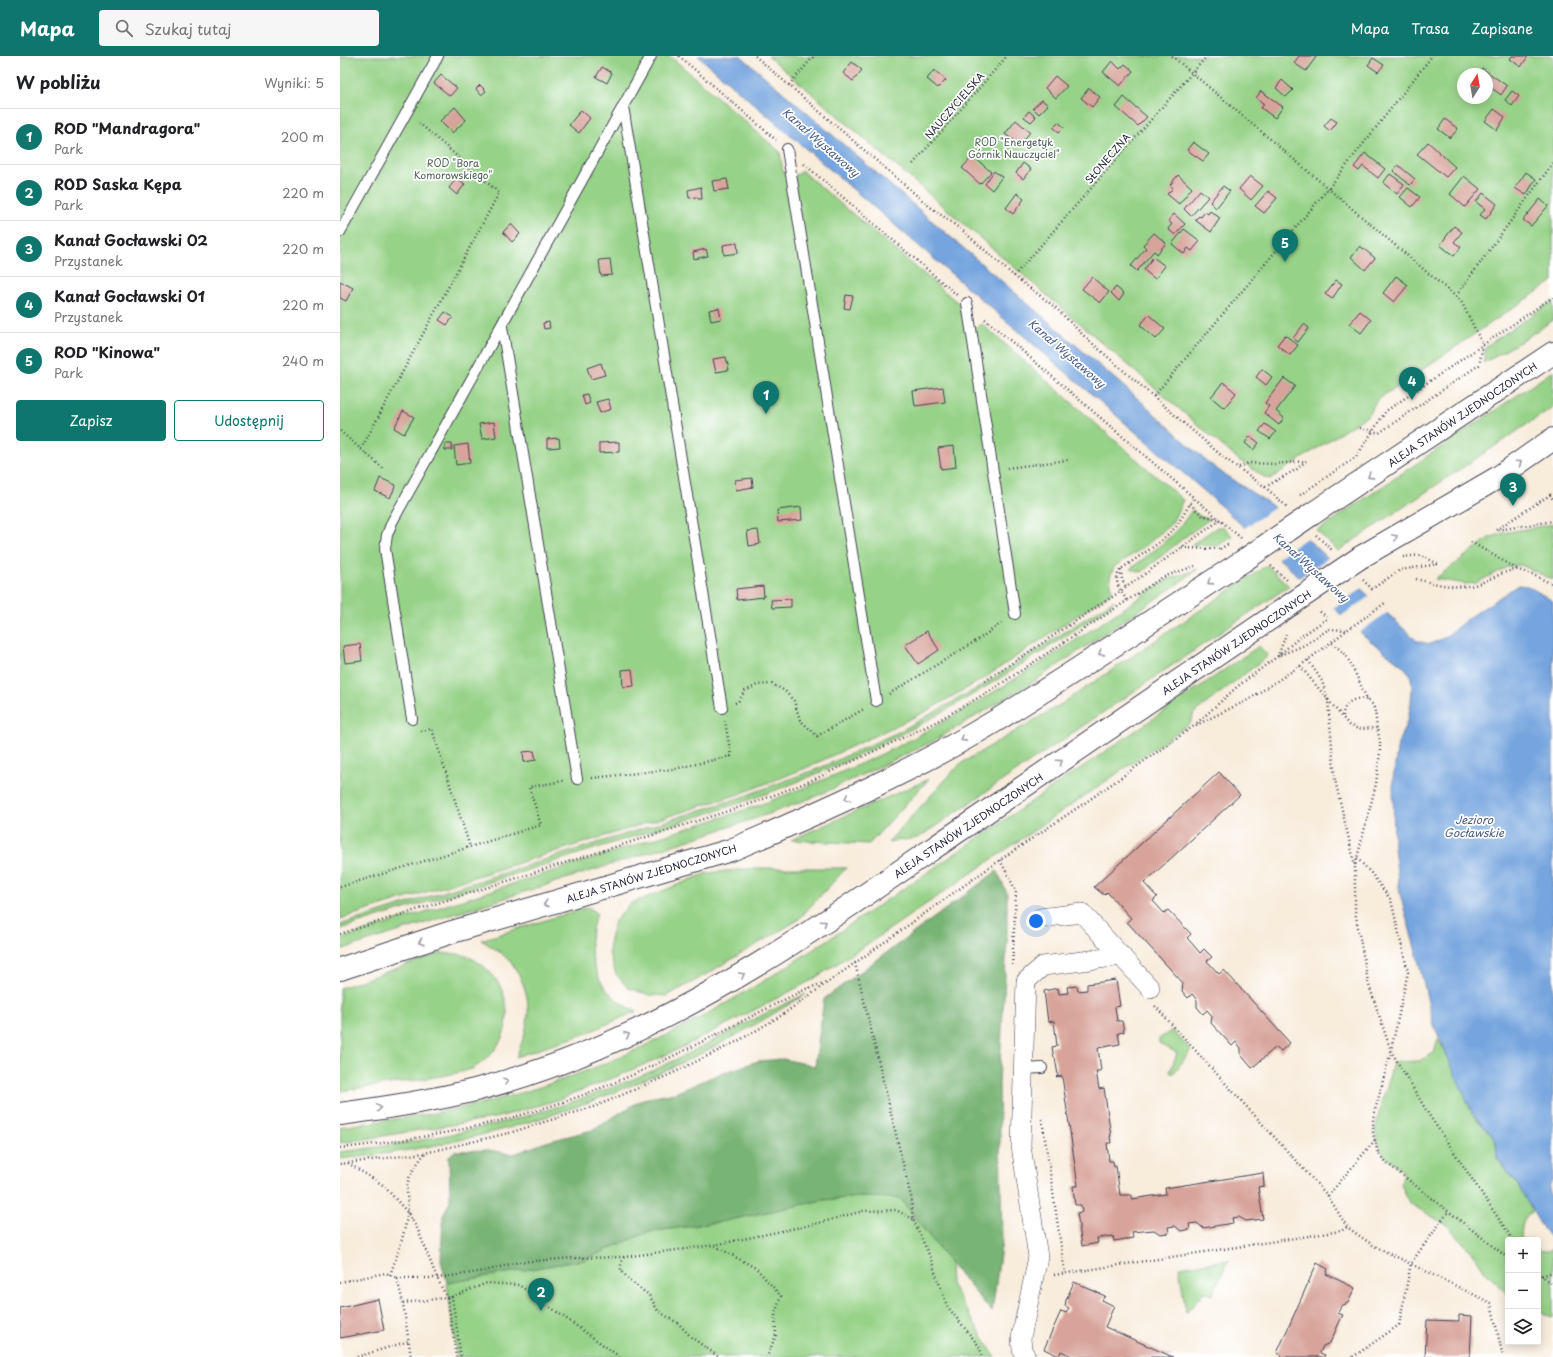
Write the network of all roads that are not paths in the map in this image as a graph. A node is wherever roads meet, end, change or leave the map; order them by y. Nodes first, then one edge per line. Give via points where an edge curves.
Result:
1 (438, 56) edge
2 (651, 56) edge
3 (623, 106) junction
4 (787, 149) road end
5 (340, 232) edge
6 (967, 303) road end
7 (502, 327) junction
8 (1553, 353) edge
9 (1553, 439) edge
10 (1015, 614) dead end
11 (876, 701) dead end
12 (722, 708) road end
13 (412, 719) road end
14 (577, 779) road end
15 (1040, 918) dead end
16 (1122, 956) junction
17 (340, 969) edge
18 (1151, 995) road end
19 (340, 1114) edge
20 (1026, 1357) edge

1 - 5 lane
2 - 3 lane
3 - 7 lane
3 - 12 lane
4 - 11 lane
6 - 10 lane
7 - 13 lane via 387,535 385,549
7 - 14 lane
8 -> 17 main road, ALEJA STANÓW ZJEDNOCZONYCH, bridge via 1312,514 1243,550 997,720 908,768 731,850 452,932
19 -> 9 main road, ALEJA STANÓW ZJEDNOCZONYCH, bridge via 448,1096 524,1075 608,1044 696,1001 798,941 1361,557 1497,478
15 - 16 street via 1082,913
16 - 18 street
16 - 20 street via 1043,966 1026,981 1033,1069 1021,1146 1038,1257 1021,1338 1022,1350

